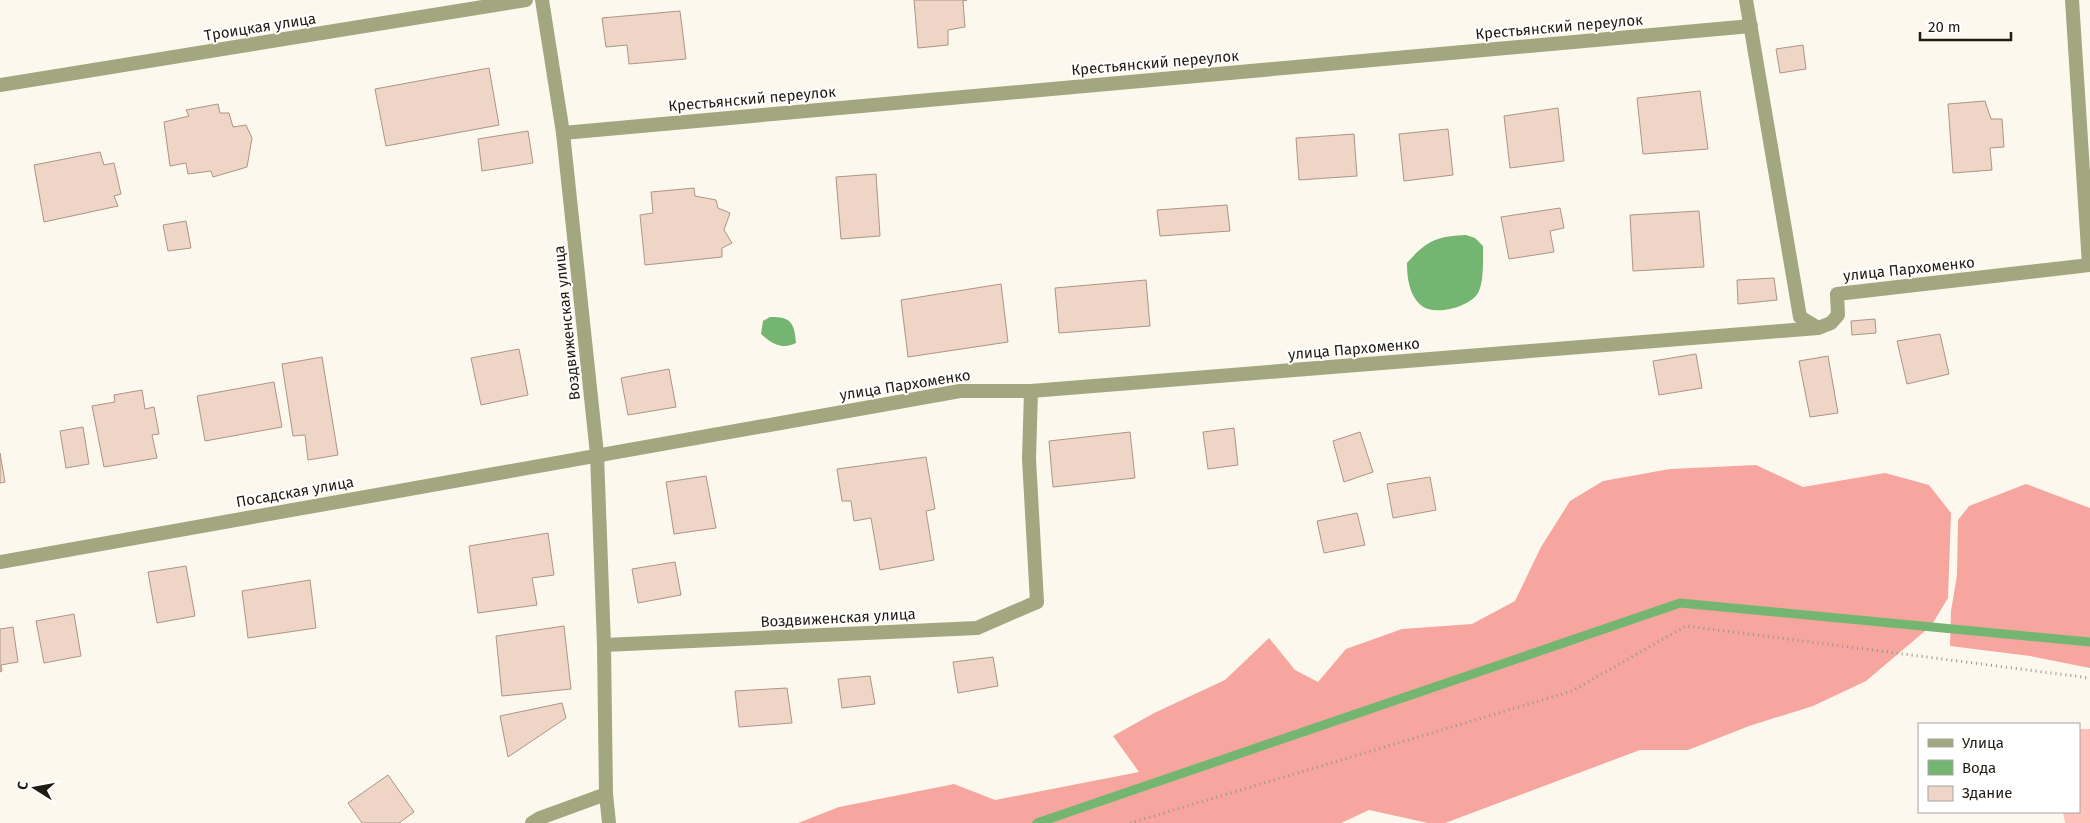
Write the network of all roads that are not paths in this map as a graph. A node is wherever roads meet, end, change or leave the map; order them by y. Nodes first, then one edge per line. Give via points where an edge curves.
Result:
1 (526, 0) edge
2 (542, 0) edge
3 (1746, 0) edge
4 (2072, 0) edge
5 (1751, 26) junction
6 (0, 85) edge
7 (562, 132) junction
8 (2090, 265) edge
9 (1818, 328) junction
10 (1031, 391) junction
11 (597, 454) junction
12 (0, 562) edge
13 (604, 645) junction
14 (606, 794) junction
15 (532, 823) edge
16 (609, 823) edge

1 - 6 street, Троицкая улица
2 - 7 street, Воздвиженская улица
3 - 5 street
4 - 8 street
5 - 7 street, Крестьянский переулок
5 - 9 street via 1800,317
7 - 11 street, Воздвиженская улица
8 - 9 street, улица Пархоменко via 1837,294 1838,315 1831,323
9 - 10 street, улица Пархоменко
10 - 11 street, улица Пархоменко via 960,391
10 - 13 street, Воздвиженская улица via 1028,459 1037,602 977,628
11 - 12 street, Посадская улица
11 - 13 street, Воздвиженская улица
13 - 14 street, Воздвиженская улица
14 - 15 street
14 - 16 street, Воздвиженская улица

